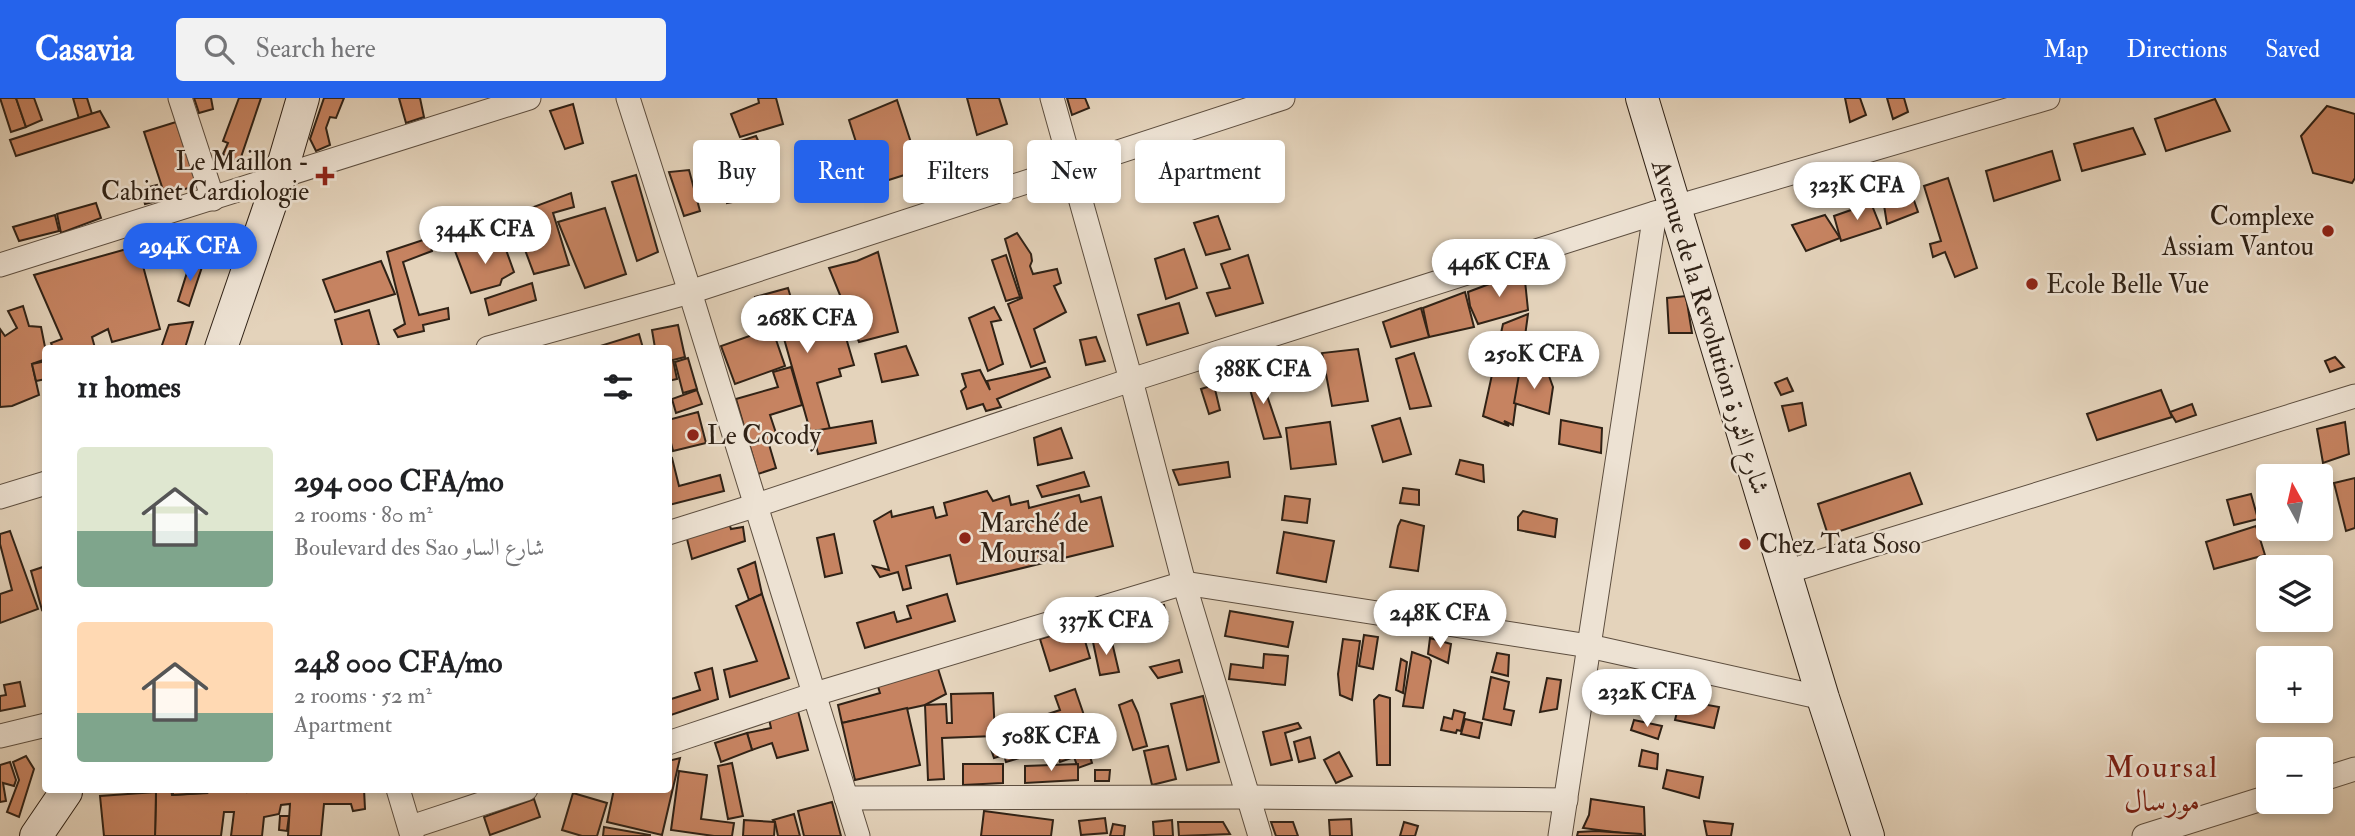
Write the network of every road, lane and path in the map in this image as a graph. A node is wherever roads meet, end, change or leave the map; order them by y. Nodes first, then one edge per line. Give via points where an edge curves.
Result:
1 (180, 98) edge
2 (303, 98) edge
3 (528, 98) edge
4 (628, 98) edge
5 (1052, 98) edge
6 (1283, 98) edge
7 (1642, 98) edge
8 (2048, 98) edge
9 (1064, 140) edge
10 (1121, 151) edge
11 (280, 176) junction
12 (1027, 181) edge
13 (212, 199) junction
14 (1081, 203) edge
15 (1665, 210) junction
16 (0, 265) edge
17 (690, 292) junction
18 (222, 345) edge
19 (499, 345) edge
20 (1131, 380) junction
21 (2355, 396) edge
22 (42, 484) edge
23 (0, 497) edge
24 (757, 505) junction
25 (672, 532) edge
26 (1786, 572) junction
27 (1184, 583) junction
28 (1589, 646) junction
29 (815, 694) junction
30 (1823, 698) junction
31 (42, 725) edge
32 (0, 736) edge
33 (672, 742) edge
34 (2355, 769) edge
35 (2333, 776) edge
36 (65, 793) edge
37 (66, 793) edge
38 (399, 793) edge
39 (515, 793) edge
40 (1248, 797) junction
41 (846, 798) junction
42 (1566, 800) junction
43 (2256, 801) edge
44 (412, 832) edge
45 (36, 836) edge
46 (56, 836) edge
47 (858, 836) edge
48 (1260, 836) edge
49 (1560, 836) edge
50 (1868, 836) edge
51 (2144, 836) edge

1 - 13 street
2 - 11 street
3 - 11 street
4 - 17 street
5 - 9 street
6 - 10 street
7 - 15 street, Avenue de la Revolution شارع الثورة
8 - 15 street
11 - 13 street
11 - 18 street
12 - 17 street
13 - 16 street
14 - 20 street
15 - 20 street
15 - 26 street, Avenue de la Revolution شارع الثورة
15 - 28 street
17 - 19 street
17 - 24 street
20 - 24 street
20 - 27 street
21 - 26 street
22 - 23 street
24 - 25 street
24 - 29 street
26 - 30 street, Avenue de la Revolution شارع الثورة
27 - 28 street
27 - 29 street
27 - 40 street
28 - 30 street
28 - 42 street
29 - 33 street
29 - 41 street
30 - 50 street, Avenue de la Revolution شارع الثورة
31 - 32 street
34 - 35 street
36 - 45 street
37 - 46 street
38 - 44 street
39 - 44 street
40 - 41 street
40 - 42 street
40 - 48 street
41 - 47 street
42 - 49 street
43 - 51 street

